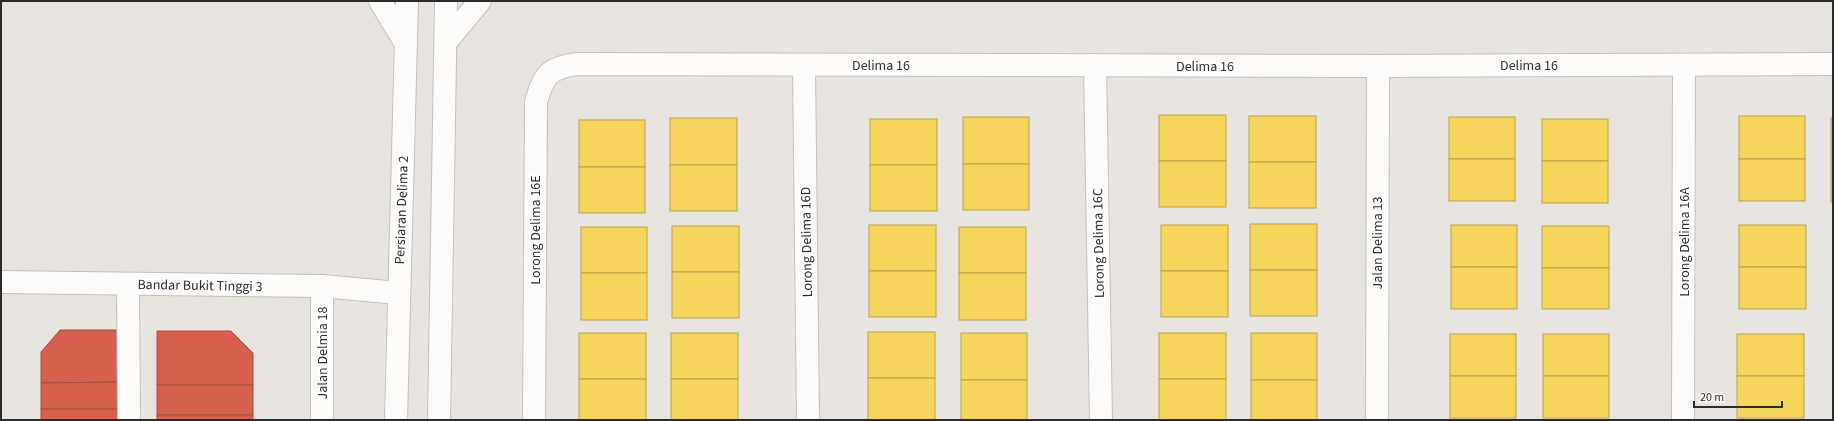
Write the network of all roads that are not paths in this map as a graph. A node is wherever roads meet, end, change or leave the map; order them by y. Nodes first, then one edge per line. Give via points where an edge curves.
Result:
1 (380, 1) edge
2 (407, 1) edge
3 (446, 1) edge
4 (480, 1) edge
5 (446, 42) junction
6 (406, 44) junction
7 (577, 64) joint
8 (1833, 64) edge
9 (804, 65) junction
10 (1095, 65) junction
11 (1684, 65) junction
12 (1378, 66) junction
13 (1, 282) edge
14 (128, 284) junction
15 (322, 286) junction
16 (398, 293) junction
17 (129, 420) edge
18 (322, 420) edge
19 (396, 420) edge
20 (439, 420) edge
21 (534, 420) edge
22 (808, 420) edge
23 (1101, 420) edge
24 (1377, 420) edge
25 (1683, 420) edge

1 - 6 street
2 - 6 street, Persiaran Delima 2
3 - 5 street
4 - 5 street
5 - 20 street
6 - 16 street, Persiaran Delima 2
7 - 9 street, Delima 16
7 - 21 street, Lorong Delima 16E via 560,66 543,80 536,102
8 - 11 street, Delima 16
9 - 10 street, Delima 16
9 - 22 street, Lorong Delima 16D
10 - 12 street, Delima 16
10 - 23 street, Lorong Delima 16C
11 - 12 street, Delima 16
11 - 25 street, Lorong Delima 16A
12 - 24 street, Jalan Delima 13
13 - 14 street, Bandar Bukit Tinggi 3
14 - 15 street, Bandar Bukit Tinggi 3
14 - 17 street
15 - 16 street, Bandar Bukit Tinggi 3
15 - 18 street, Jalan Delmia 18
16 - 19 street, Persiaran Delima 2

